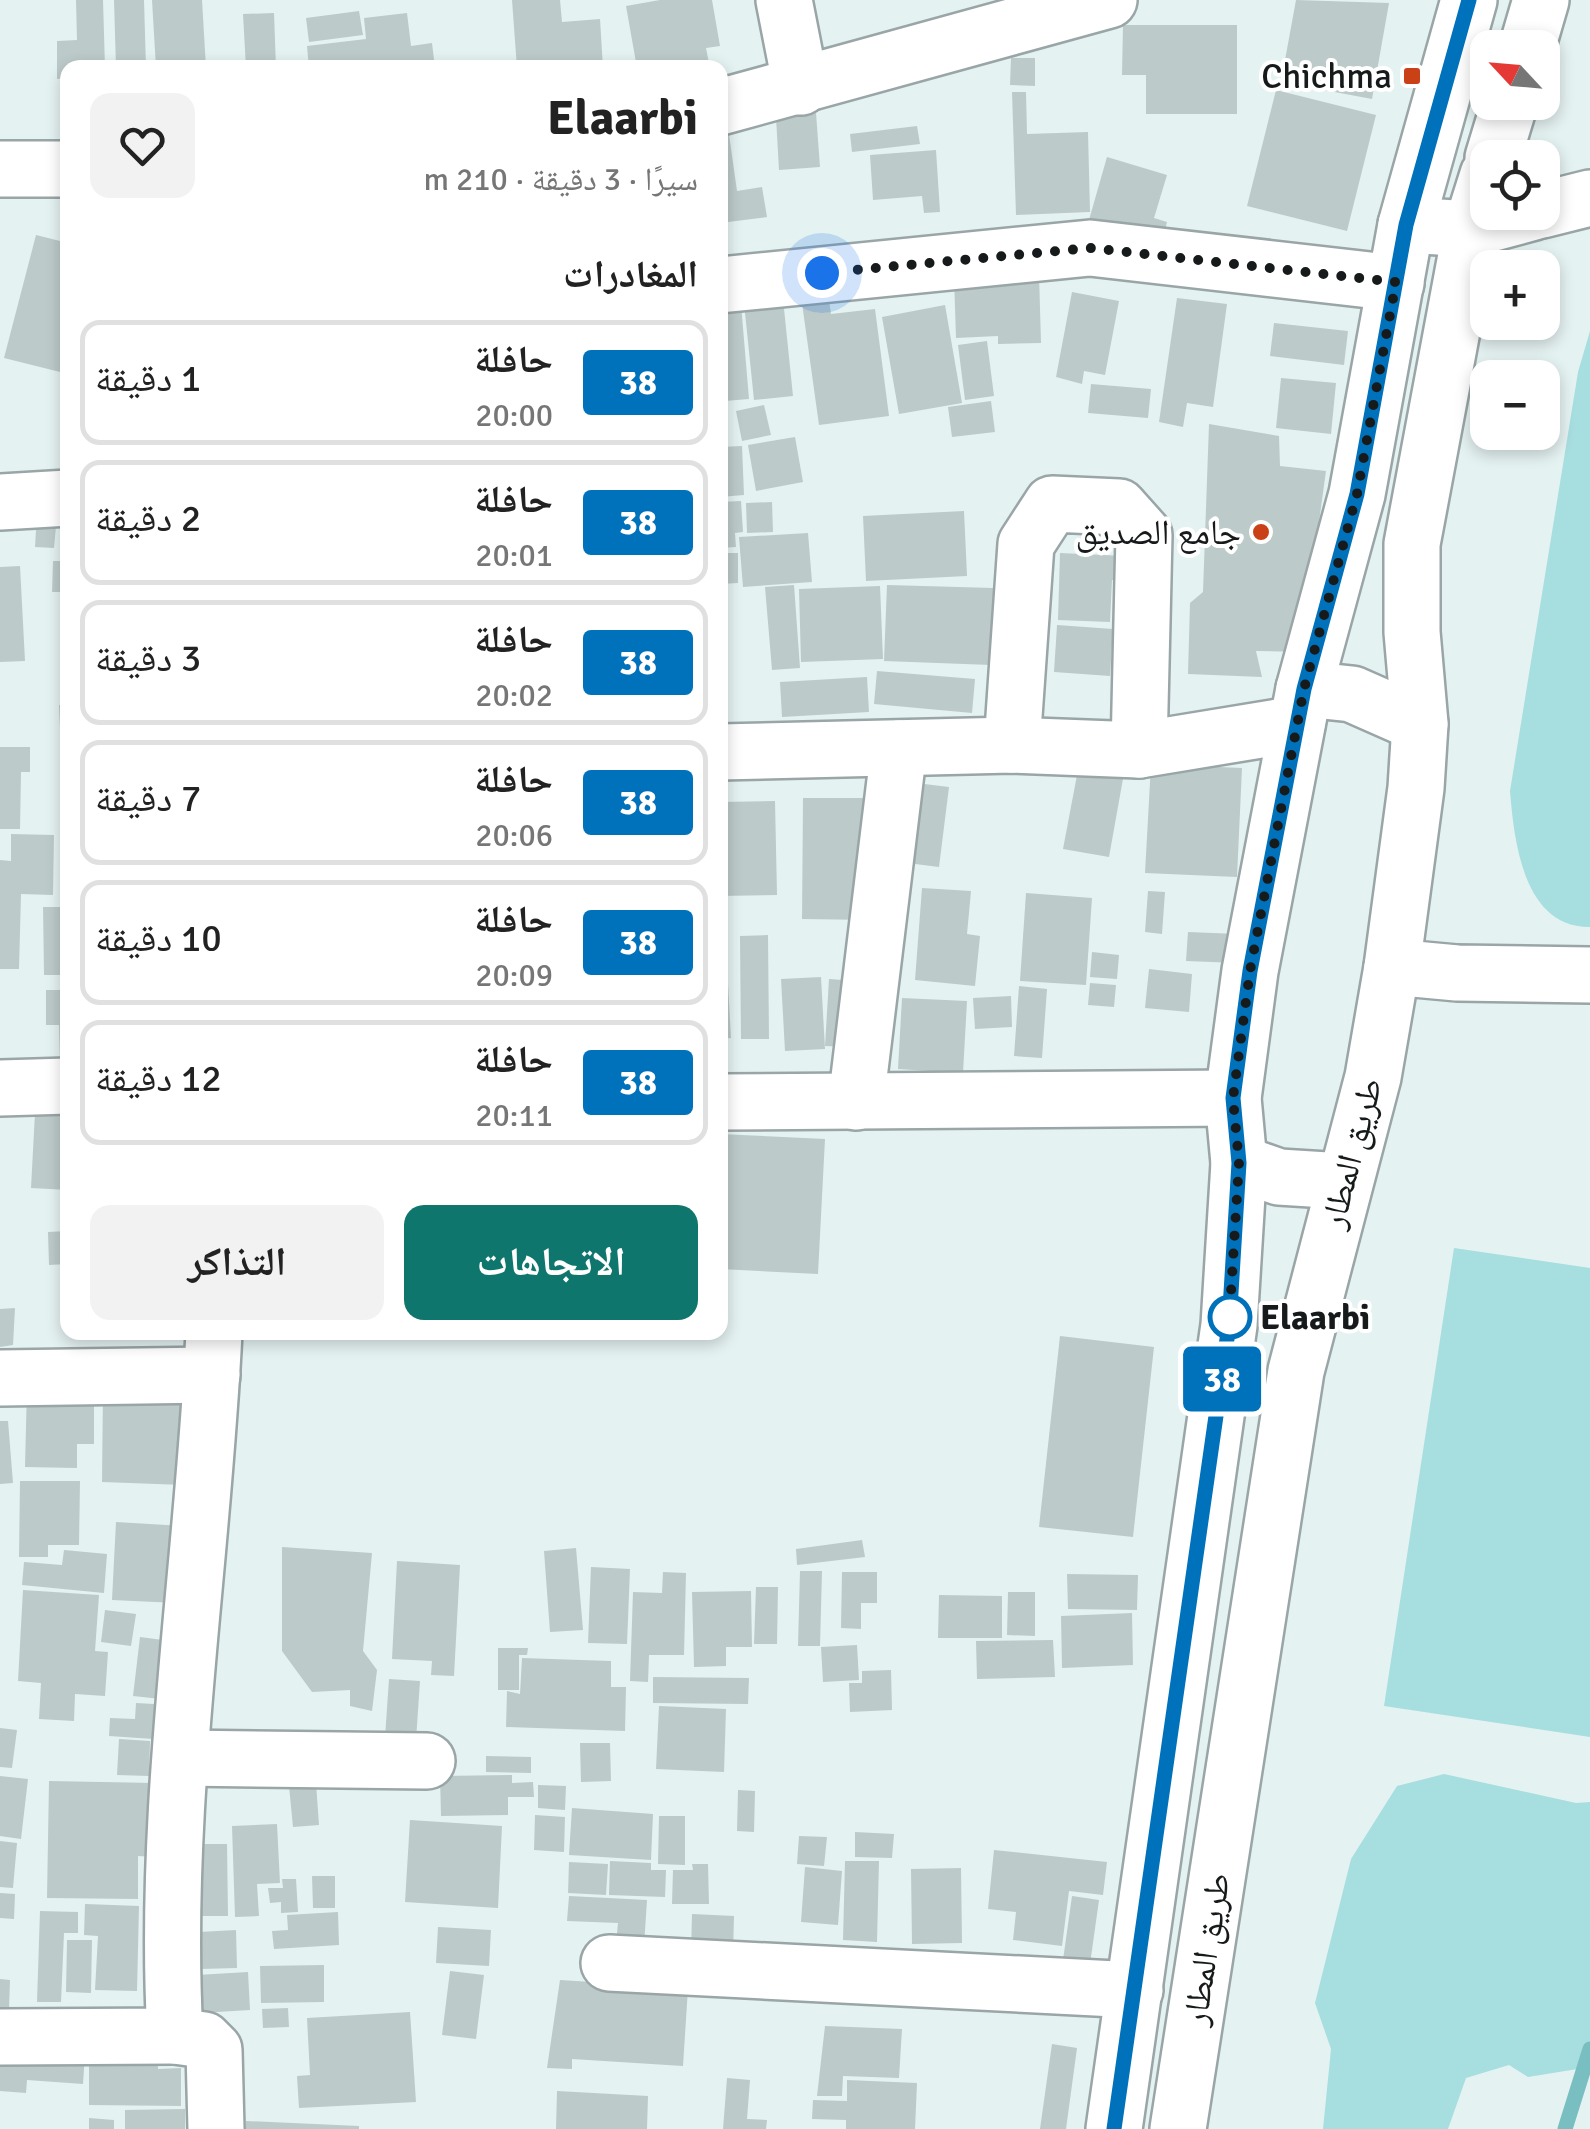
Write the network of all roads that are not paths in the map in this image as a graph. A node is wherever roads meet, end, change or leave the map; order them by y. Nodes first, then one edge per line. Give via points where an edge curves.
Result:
1 (784, 0) edge
2 (1109, 0) edge
3 (1469, 0) edge
4 (1541, 0) edge
5 (1532, 30) edge
6 (801, 87) junction
7 (728, 105) edge
8 (0, 169) edge
9 (60, 169) edge
10 (1590, 198) edge
11 (1560, 206) edge
12 (1406, 225) junction
13 (1470, 229) edge
14 (1471, 230) edge
15 (1396, 282) junction
16 (728, 283) edge
17 (60, 498) edge
18 (0, 502) edge
19 (1301, 706) junction
20 (1420, 724) junction
21 (1012, 745) junction
22 (899, 748) junction
23 (1140, 750) junction
24 (728, 752) edge
25 (1392, 966) junction
26 (1590, 975) edge
27 (60, 1086) edge
28 (0, 1088) edge
29 (1233, 1098) junction
30 (728, 1102) edge
31 (856, 1102) junction
32 (1239, 1163) junction
33 (1343, 1181) junction
34 (213, 1354) edge
35 (0, 1378) edge
36 (181, 1758) junction
37 (427, 1762) dead end
38 (609, 1963) dead end
39 (1135, 1990) junction
40 (174, 2036) junction
41 (0, 2037) edge
42 (216, 2129) edge
43 (1114, 2129) edge
44 (1178, 2129) edge

1 - 6 street
2 - 6 street
3 - 12 street, طريق المطار
4 - 5 street
6 - 7 street
8 - 9 street
10 - 11 street
12 - 13 street
12 - 15 street, طريق المطار
14 - 20 street, طريق المطار via 1412,544
15 - 16 street via 1090,248
15 - 19 street, طريق المطار via 1357,494
17 - 18 street
19 - 20 street via 1352,694
19 - 23 street
19 - 29 street, طريق المطار via 1265,884
20 - 25 street, طريق المطار
21 - 22 street
21 - 23 street
21 - 23 street via 1026,544 1052,504 1119,507 1144,535
22 - 24 street
22 - 31 street
25 - 26 street
25 - 33 street, طريق المطار via 1373,1077
27 - 28 street
29 - 31 street
29 - 32 street, طريق المطار
30 - 31 street
32 - 33 street via 1279,1178
32 - 39 street, طريق المطار via 1229,1325
33 - 44 street, طريق المطار via 1296,1371
34 - 35 street
34 - 36 street
36 - 37 street
36 - 40 street via 170,1958
38 - 39 street
39 - 43 street, طريق المطار
40 - 41 street
40 - 42 street via 204,2040 214,2050

